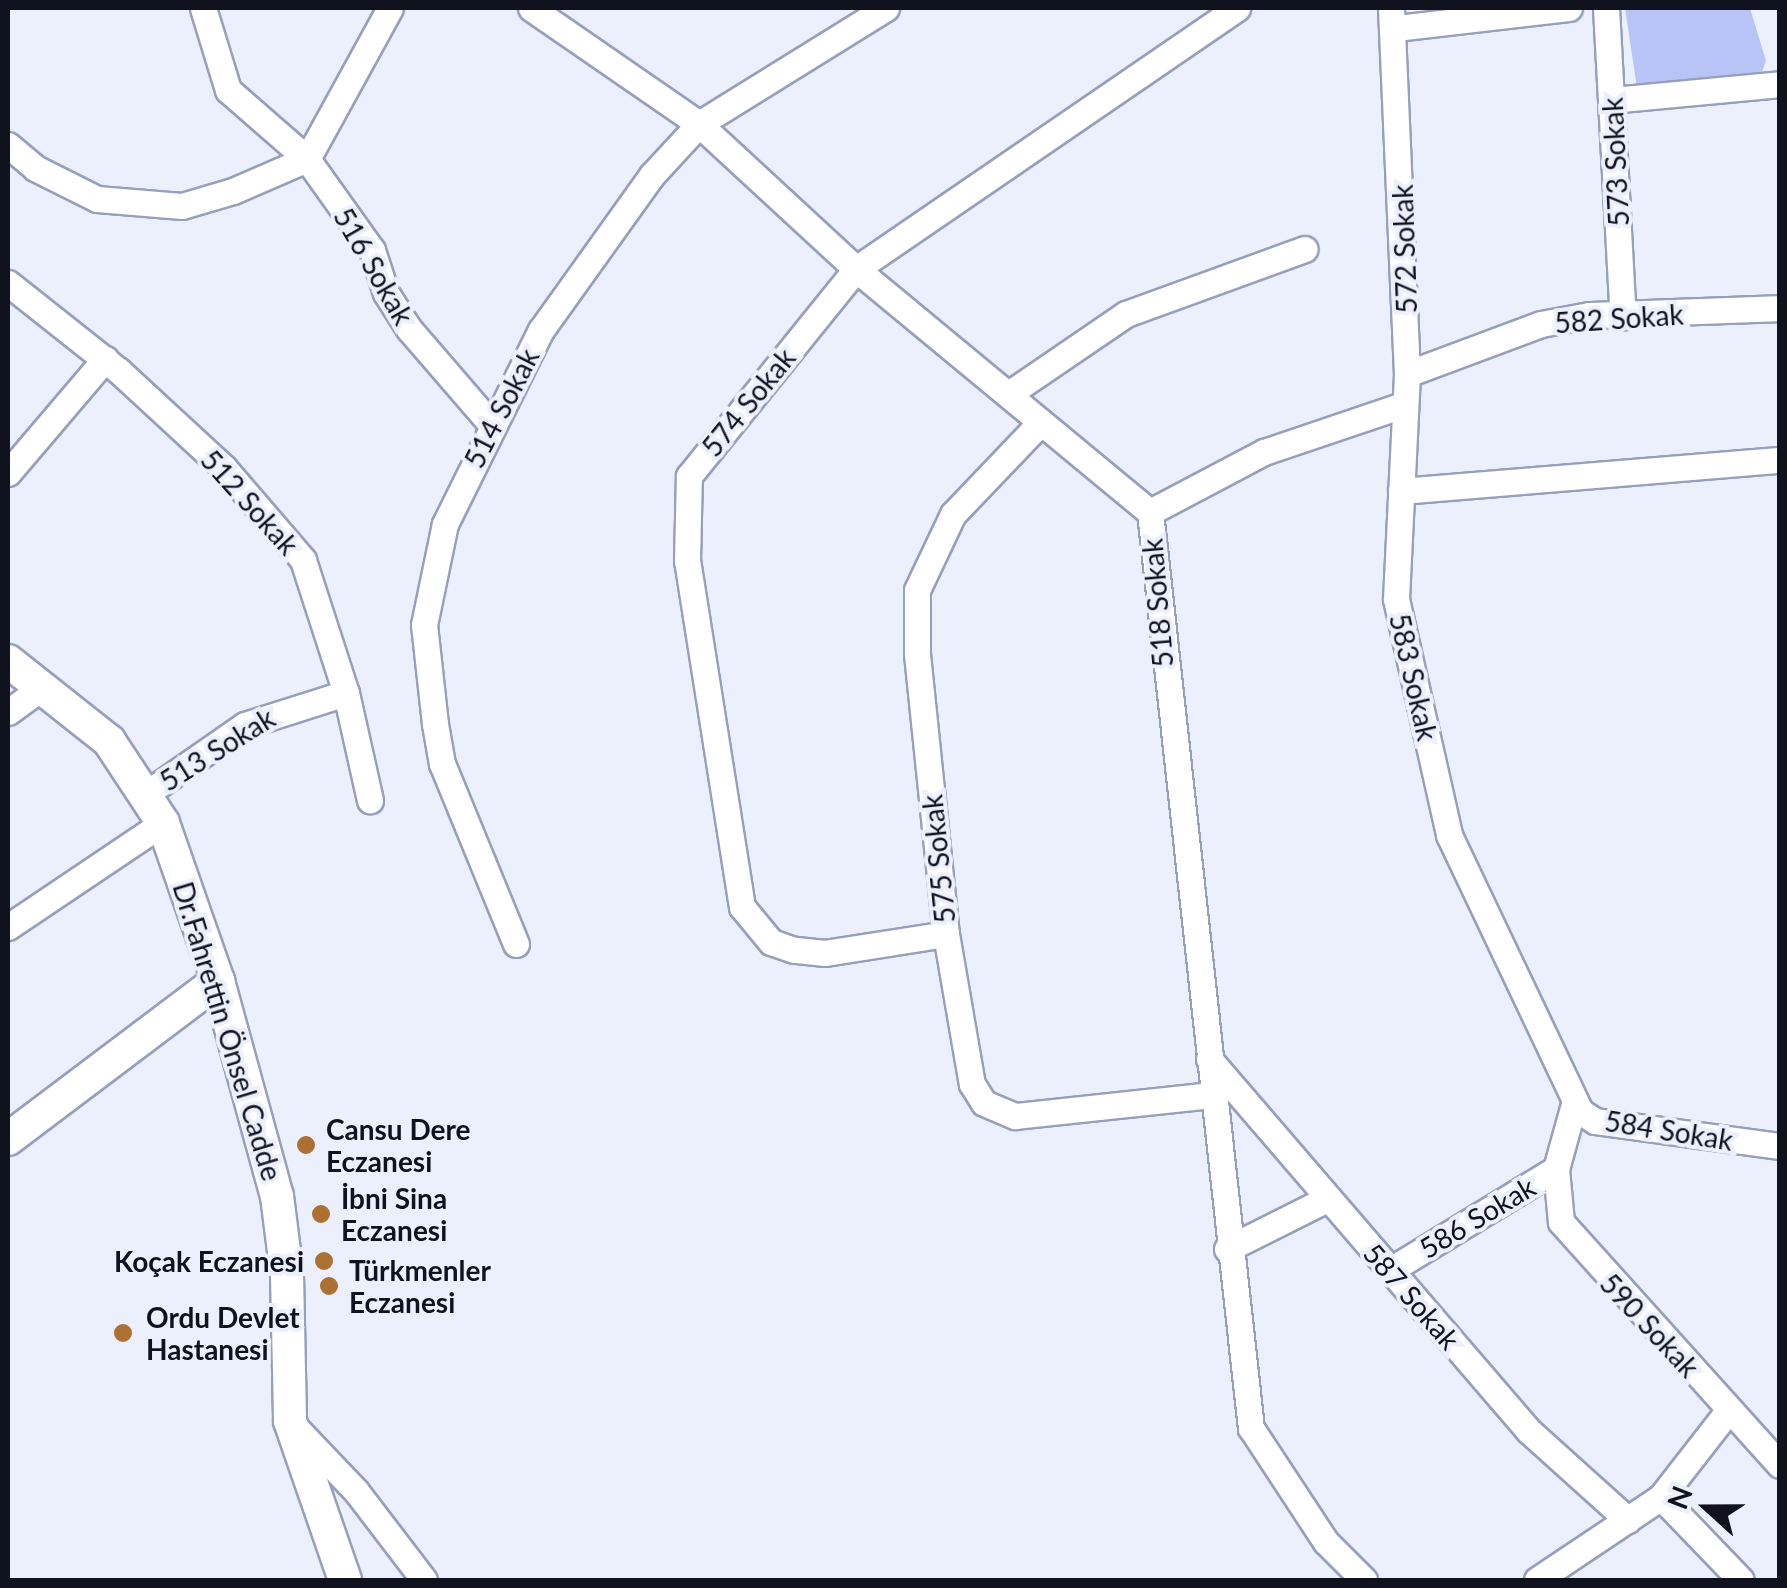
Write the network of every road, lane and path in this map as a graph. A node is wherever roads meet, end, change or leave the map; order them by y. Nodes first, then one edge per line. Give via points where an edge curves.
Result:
1 (203, 8) edge
2 (390, 8) edge
3 (531, 8) edge
4 (886, 8) edge
5 (1238, 8) edge
6 (1569, 8) edge
7 (1606, 8) edge
8 (1394, 18) edge
9 (1780, 84) edge
10 (1612, 100) junction
11 (699, 124) junction
12 (8, 145) edge
13 (307, 159) junction
14 (1305, 249) dead end
15 (856, 269) junction
16 (8, 283) edge
17 (1780, 308) edge
18 (1623, 317) junction
19 (105, 360) junction
20 (1407, 374) junction
21 (1010, 394) junction
22 (1403, 405) junction
23 (1042, 422) junction
24 (491, 424) junction
25 (1780, 460) edge
26 (8, 473) edge
27 (1402, 491) junction
28 (1150, 512) junction
29 (8, 661) edge
30 (40, 688) junction
31 (346, 693) junction
32 (8, 712) edge
33 (147, 793) junction
34 (370, 800) dead end
35 (163, 823) junction
36 (8, 926) edge
37 (946, 934) junction
38 (516, 944) dead end
39 (218, 981) junction
40 (1208, 1059) junction
41 (1211, 1095) junction
42 (1572, 1099) junction
43 (8, 1139) edge
44 (1780, 1146) edge
45 (1556, 1169) junction
46 (1325, 1200) junction
47 (1228, 1249) junction
48 (1392, 1269) junction
49 (1728, 1410) junction
50 (290, 1421) junction
51 (1780, 1465) edge
52 (1662, 1497) junction
53 (1628, 1520) junction
54 (346, 1580) edge
55 (424, 1580) edge
56 (1364, 1580) edge
57 (1537, 1580) edge
58 (1741, 1580) edge

1 - 13 street, 516 Sokak via 228,90
2 - 13 street
3 - 11 street, 518 Sokak
4 - 11 street, 514 Sokak
5 - 15 street, 574 Sokak
6 - 8 street
7 - 10 street, 573 Sokak
8 - 20 street, 572 Sokak
9 - 10 street
10 - 18 street, 573 Sokak
11 - 15 street, 518 Sokak
11 - 24 street, 514 Sokak via 652,175 541,330
12 - 13 street via 69,188 150,207 182,206 232,191
13 - 24 street, 516 Sokak via 372,250 386,293 409,329
14 - 21 street via 1126,314
15 - 21 street, 518 Sokak
15 - 37 street, 574 Sokak via 689,476 687,561 724,816 742,907 754,927 771,942 825,953
16 - 19 street, 512 Sokak
17 - 18 street, 582 Sokak
18 - 20 street, 582 Sokak via 1541,324
19 - 26 street
19 - 31 street, 512 Sokak via 224,468 293,546 317,593
20 - 22 street, 572 Sokak
21 - 23 street, 518 Sokak
22 - 27 street, 572 Sokak
22 - 28 street via 1264,452
23 - 28 street, 518 Sokak
23 - 37 street, 575 Sokak via 953,514 917,590 916,654
24 - 38 street, 514 Sokak via 445,524 424,625 442,764
25 - 27 street
27 - 42 street, 583 Sokak via 1396,599 1450,834
28 - 40 street, 518 Sokak
29 - 30 street, Dr.Fahrettin Önsel Cadde
30 - 32 street
30 - 33 street, Dr.Fahrettin Önsel Cadde via 109,741
31 - 33 street, 513 Sokak via 244,726
31 - 34 street, 512 Sokak
33 - 35 street, Dr.Fahrettin Önsel Cadde
35 - 36 street, 513 Sokak
35 - 39 street, Dr.Fahrettin Önsel Cadde
37 - 41 street, 575 Sokak via 972,1084 997,1112 1015,1116
39 - 43 street
39 - 50 street, Dr.Fahrettin Önsel Cadde via 277,1196 287,1275
40 - 41 street, 518 Sokak
40 - 46 street, 587 Sokak
41 - 47 street, 518 Sokak
42 - 44 street, 584 Sokak via 1595,1121
42 - 45 street, 586 Sokak
45 - 48 street, 586 Sokak
45 - 49 street, 590 Sokak via 1555,1201 1572,1241
46 - 47 street
46 - 48 street, 587 Sokak
47 - 56 street, 518 Sokak via 1251,1428 1326,1542
48 - 53 street, 587 Sokak via 1529,1431
49 - 51 street, 590 Sokak
49 - 52 street
50 - 54 street, Dr.Fahrettin Önsel Cadde
50 - 55 street via 356,1491
52 - 53 street
52 - 58 street
53 - 57 street

